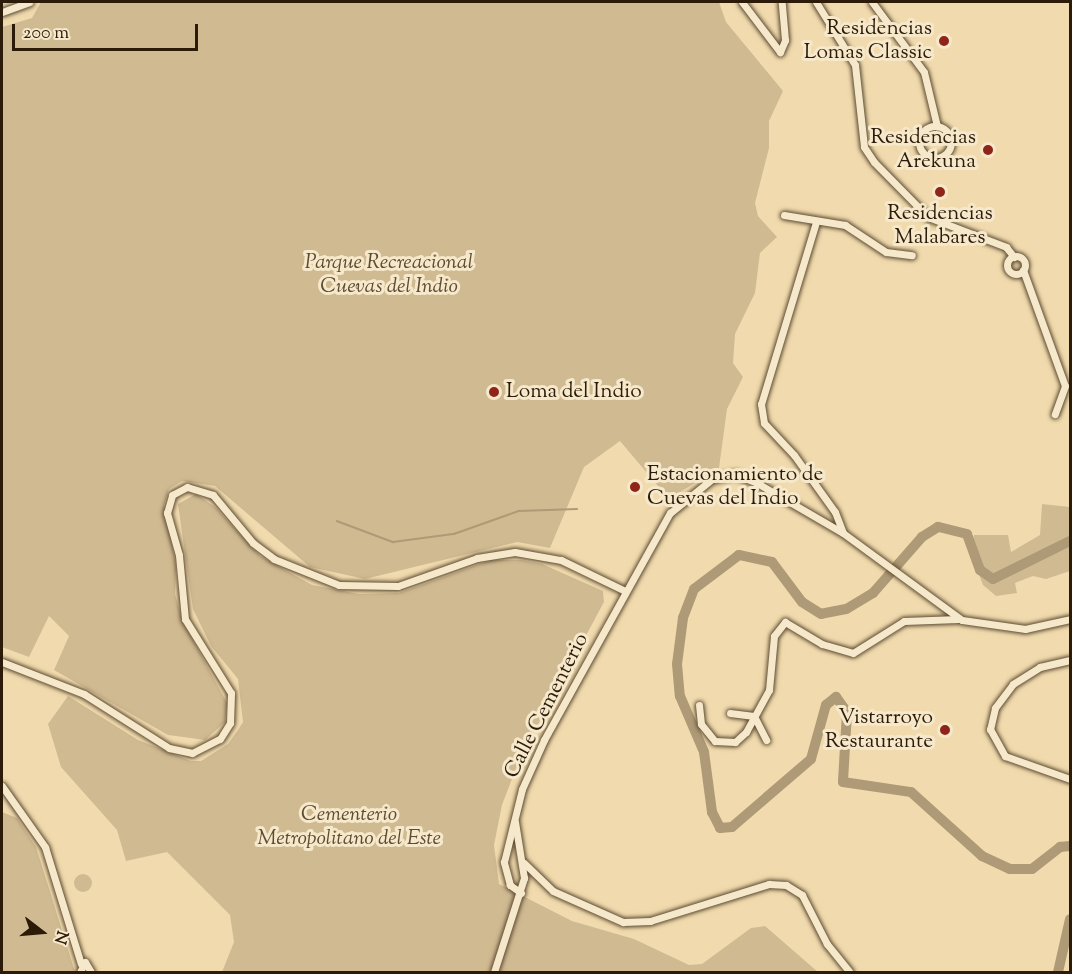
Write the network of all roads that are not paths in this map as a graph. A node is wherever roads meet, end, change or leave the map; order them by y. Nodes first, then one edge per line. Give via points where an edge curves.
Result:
1 (29, 2) edge
2 (742, 2) edge
3 (782, 2) edge
4 (816, 2) edge
5 (872, 2) edge
6 (2, 12) edge
7 (937, 126) junction
8 (784, 215) dead end
9 (816, 222) junction
10 (912, 255) dead end
11 (1014, 257) junction
12 (1023, 270) junction
13 (1055, 414) dead end
14 (843, 533) junction
15 (625, 591) junction
16 (961, 619) junction
17 (1071, 619) edge
18 (1071, 660) edge
19 (2, 662) edge
20 (699, 705) dead end
21 (730, 713) dead end
22 (754, 716) junction
23 (766, 740) dead end
24 (1071, 779) edge
25 (2, 786) edge
26 (514, 818) junction
27 (524, 865) junction
28 (505, 869) junction
29 (521, 893) junction
30 (81, 964) junction
31 (80, 972) edge
32 (91, 972) edge
33 (494, 972) edge
34 (850, 972) edge

1 - 6 street
2 - 3 street via 780,52 785,40
4 - 11 street via 855,64 864,147 874,162 928,217 1006,247
5 - 7 street via 924,72
7 - 7 street via 921,135 928,156 940,156 950,145 949,135
8 - 9 street
9 - 10 street via 845,225 886,252
9 - 14 street via 761,404 764,423 794,455 835,512
11 - 12 street via 1024,261
11 - 12 street via 1008,268 1015,274
12 - 13 street via 1065,386
14 - 15 street, Calle Cementerio via 749,479 720,477 674,508
14 - 16 street, Calle Cementerio
15 - 19 street via 561,560 514,552 477,558 398,586 339,585 274,559 252,543 213,495 187,487 172,495 167,513 179,555 185,619 231,693 230,723 220,739 192,753 169,748 84,694
15 - 26 street, Calle Cementerio via 544,740
16 - 17 street via 1025,628
16 - 22 street via 903,621 854,652 822,644 785,622 774,636 769,690
18 - 24 street via 1040,667 1013,684 995,708 990,729 1005,756
20 - 22 street via 701,724 723,743 746,732
21 - 22 street
22 - 23 street
25 - 30 street via 45,847
26 - 27 street
26 - 28 street, Calle Cementerio
27 - 28 street via 515,876
27 - 29 street
27 - 34 street via 553,891 623,922 650,921 769,884 786,885 802,895 827,944
28 - 29 street via 510,885
29 - 33 street
30 - 31 street
30 - 32 street via 89,964

